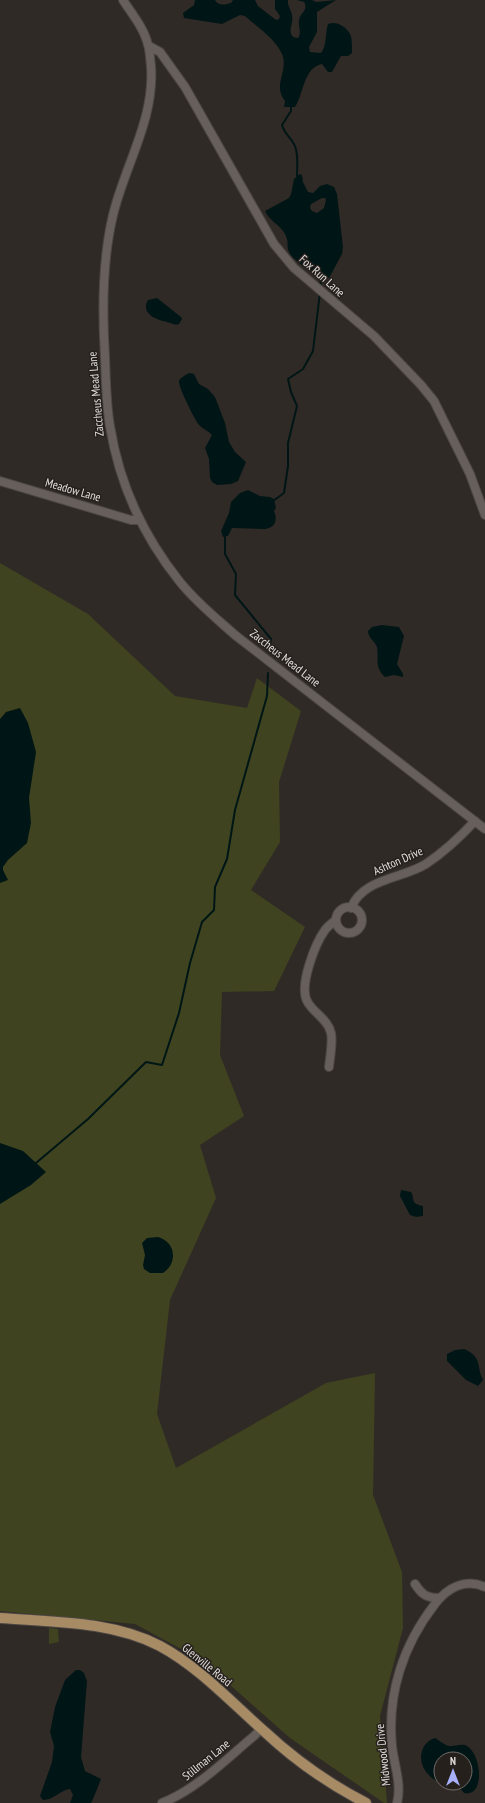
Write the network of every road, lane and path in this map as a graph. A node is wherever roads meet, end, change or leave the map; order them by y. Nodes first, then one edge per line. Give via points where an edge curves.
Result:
1 (123, 0) edge
2 (149, 46) junction
3 (0, 481) edge
4 (485, 515) edge
5 (140, 520) junction
6 (475, 821) junction
7 (485, 829) edge
8 (350, 908) junction
9 (336, 920) junction
10 (329, 1067) dead end
11 (415, 1584) dead end
12 (485, 1587) edge
13 (440, 1598) junction
14 (0, 1618) edge
15 (261, 1729) junction
16 (162, 1803) edge
17 (366, 1803) edge
18 (397, 1803) edge

1 - 2 street, Zaccheus Mead Lane
2 - 4 street, Fox Run Lane via 160,52 185,87 274,244 294,268 374,336 434,401 470,474
2 - 5 street, Zaccheus Mead Lane via 152,79 149,106 113,214 107,243 103,298 109,425 126,486
3 - 5 street, Meadow Lane via 131,520
5 - 6 street, Zaccheus Mead Lane via 157,551 181,583 208,611 235,635
6 - 7 street, Zaccheus Mead Lane
6 - 8 street, Ashton Drive via 460,837 425,864 370,887 356,897
8 - 9 street, Ashton Drive via 342,909
8 - 9 street via 360,914 359,928 354,932 344,932 338,927
9 - 10 street, Ashton Drive via 325,931 316,948 305,992 307,1001 328,1024 331,1032
11 - 13 street via 426,1597
12 - 13 street, Midwood Drive via 463,1584 446,1591
13 - 18 street, Midwood Drive via 414,1634 395,1687 390,1725 399,1787
14 - 15 main road, Glenville Road via 101,1628 122,1632 159,1646 201,1675
15 - 16 street, Stillman Lane via 194,1786 178,1797
15 - 17 main road, Glenville Road via 310,1769

